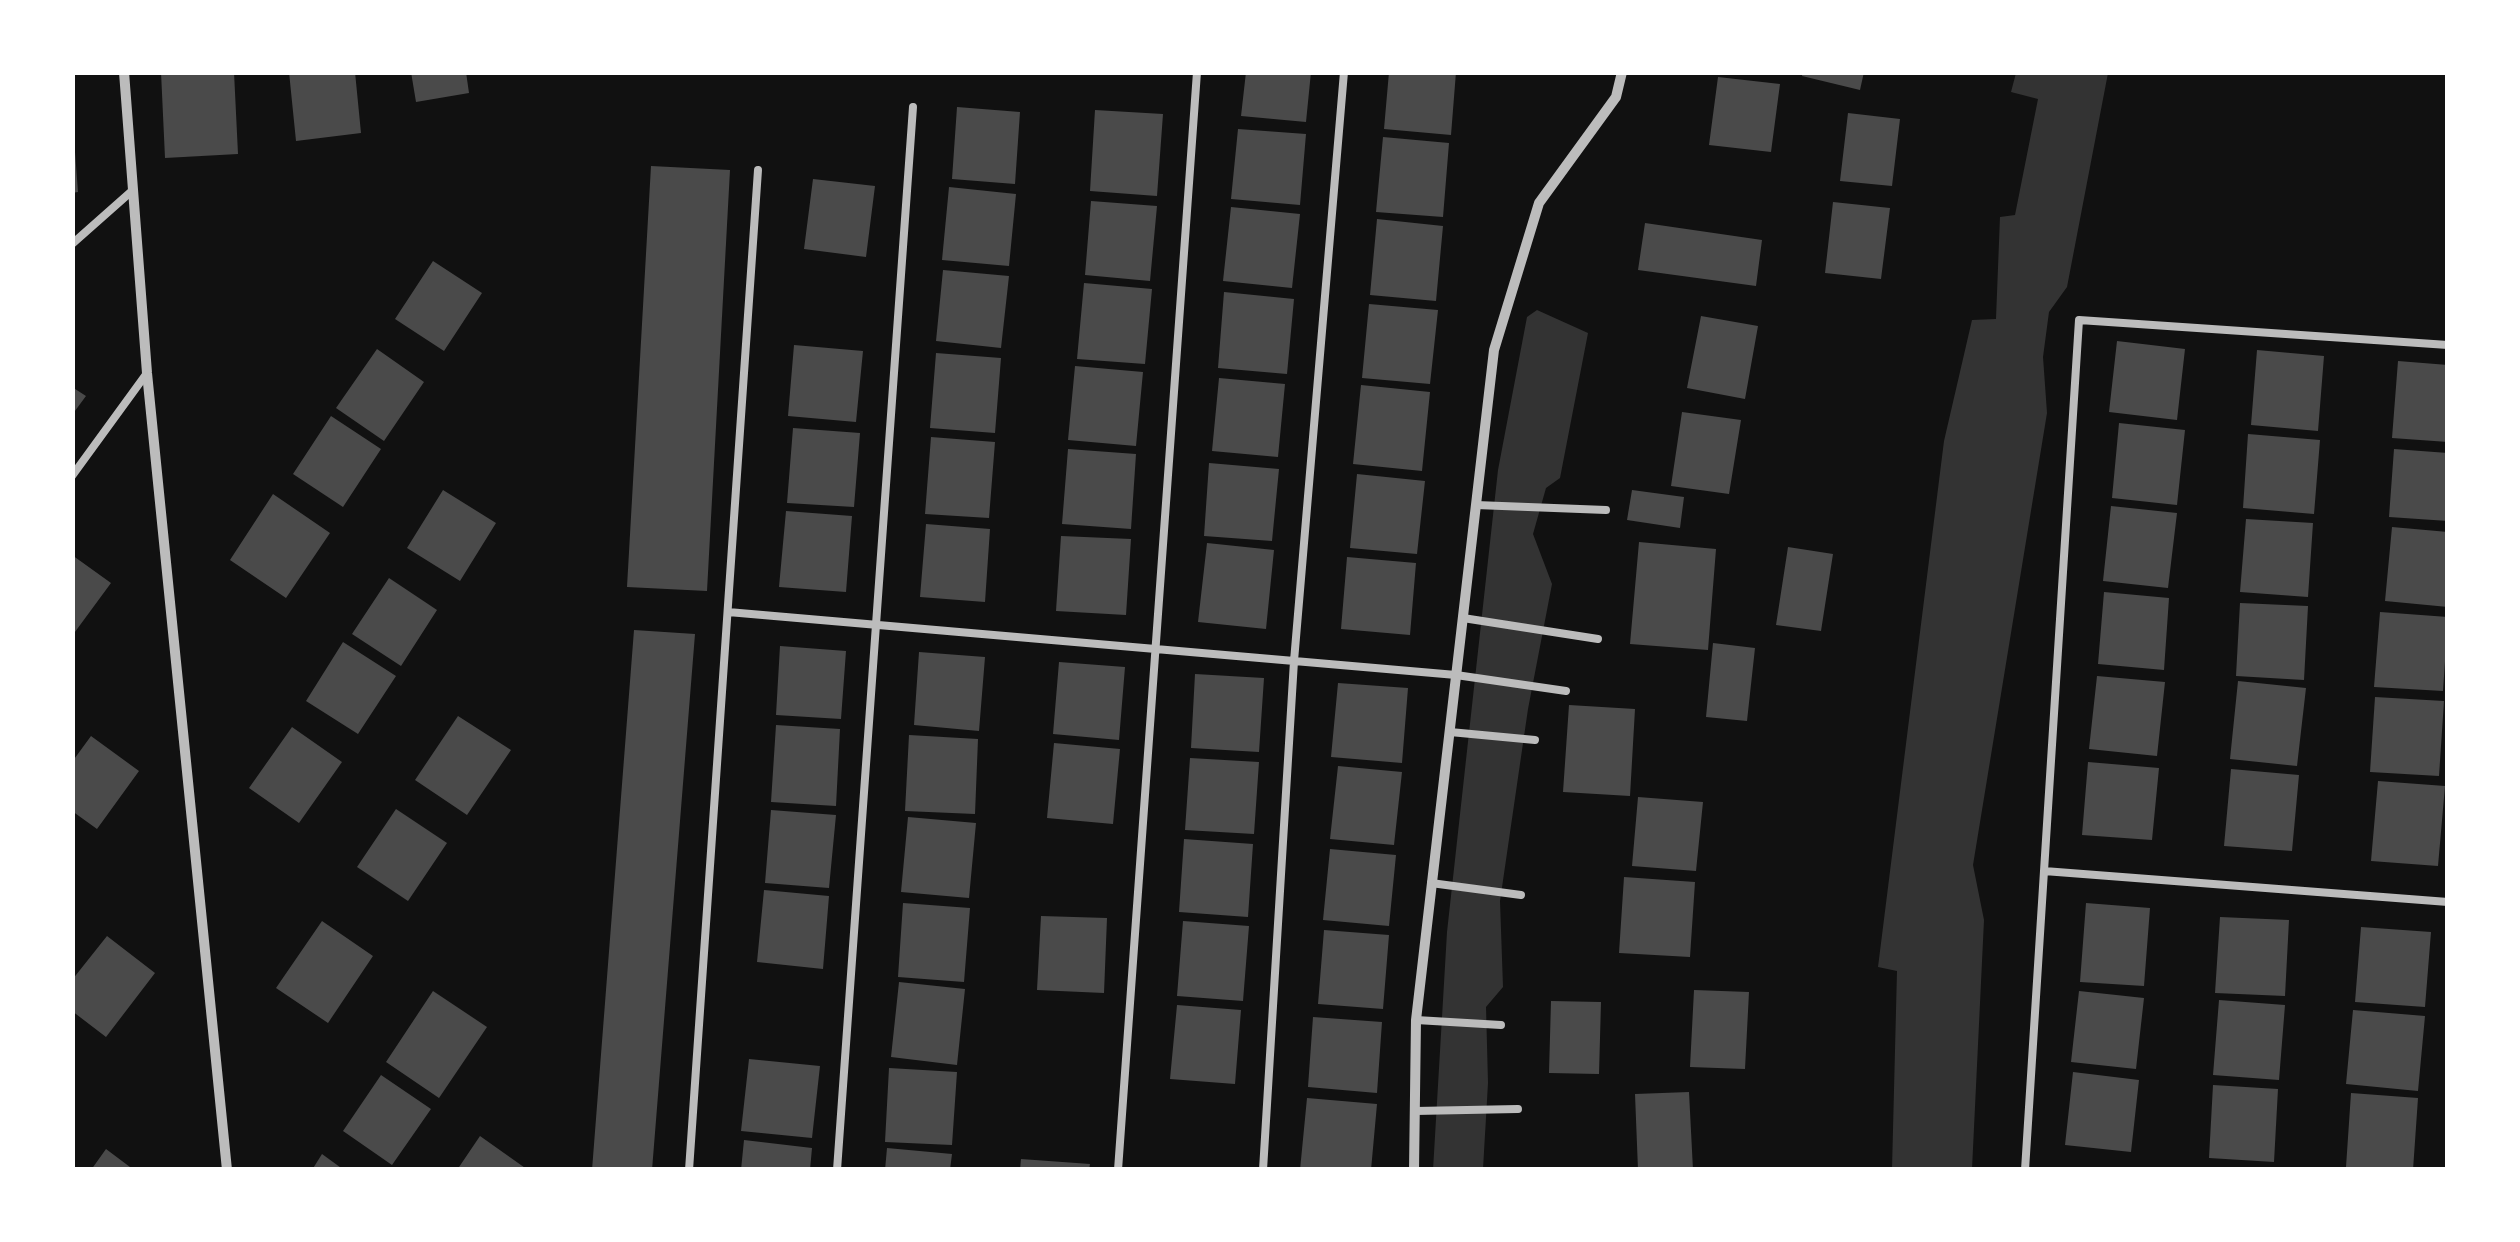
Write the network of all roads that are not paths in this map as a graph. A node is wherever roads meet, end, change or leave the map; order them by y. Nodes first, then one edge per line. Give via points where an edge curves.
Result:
1 (124, 72) edge
2 (1196, 72) edge
3 (1344, 72) edge
4 (1622, 72) edge
5 (913, 108) dead end
6 (758, 170) dead end
7 (133, 190) junction
8 (72, 244) edge
9 (2448, 345) edge
10 (147, 373) junction
11 (72, 476) edge
12 (1476, 505) junction
13 (1606, 510) dead end
14 (728, 612) junction
15 (1463, 618) junction
16 (878, 626) junction
17 (1598, 639) dead end
18 (1155, 650) junction
19 (1294, 661) junction
20 (1456, 675) junction
21 (1566, 691) dead end
22 (1450, 732) junction
23 (1535, 740) dead end
24 (2044, 871) junction
25 (1431, 883) junction
26 (1522, 896) dead end
27 (2448, 902) edge
28 (1416, 1020) junction
29 (1501, 1025) dead end
30 (1518, 1109) dead end
31 (1415, 1110) junction
32 (227, 1170) edge
33 (689, 1170) edge
34 (837, 1170) edge
35 (1118, 1170) edge
36 (1263, 1170) edge
37 (1414, 1170) edge
38 (2025, 1170) edge

1 - 7 street
2 - 18 lane
3 - 19 lane
4 - 12 street via 1616,97 1539,203 1494,350
5 - 16 lane
6 - 14 lane
7 - 8 lane
7 - 10 street
9 - 24 lane via 2079,320
10 - 11 lane
10 - 32 street
12 - 13 lane
12 - 15 street
14 - 16 lane
14 - 33 lane
15 - 17 lane
15 - 20 street
16 - 18 lane
16 - 34 lane
18 - 19 lane
18 - 35 lane
19 - 20 lane
19 - 36 lane
20 - 21 lane
20 - 22 street
22 - 23 lane
22 - 25 street
24 - 27 lane
24 - 38 lane
25 - 26 lane
25 - 28 street
28 - 29 lane
28 - 31 street
30 - 31 lane
31 - 37 street

